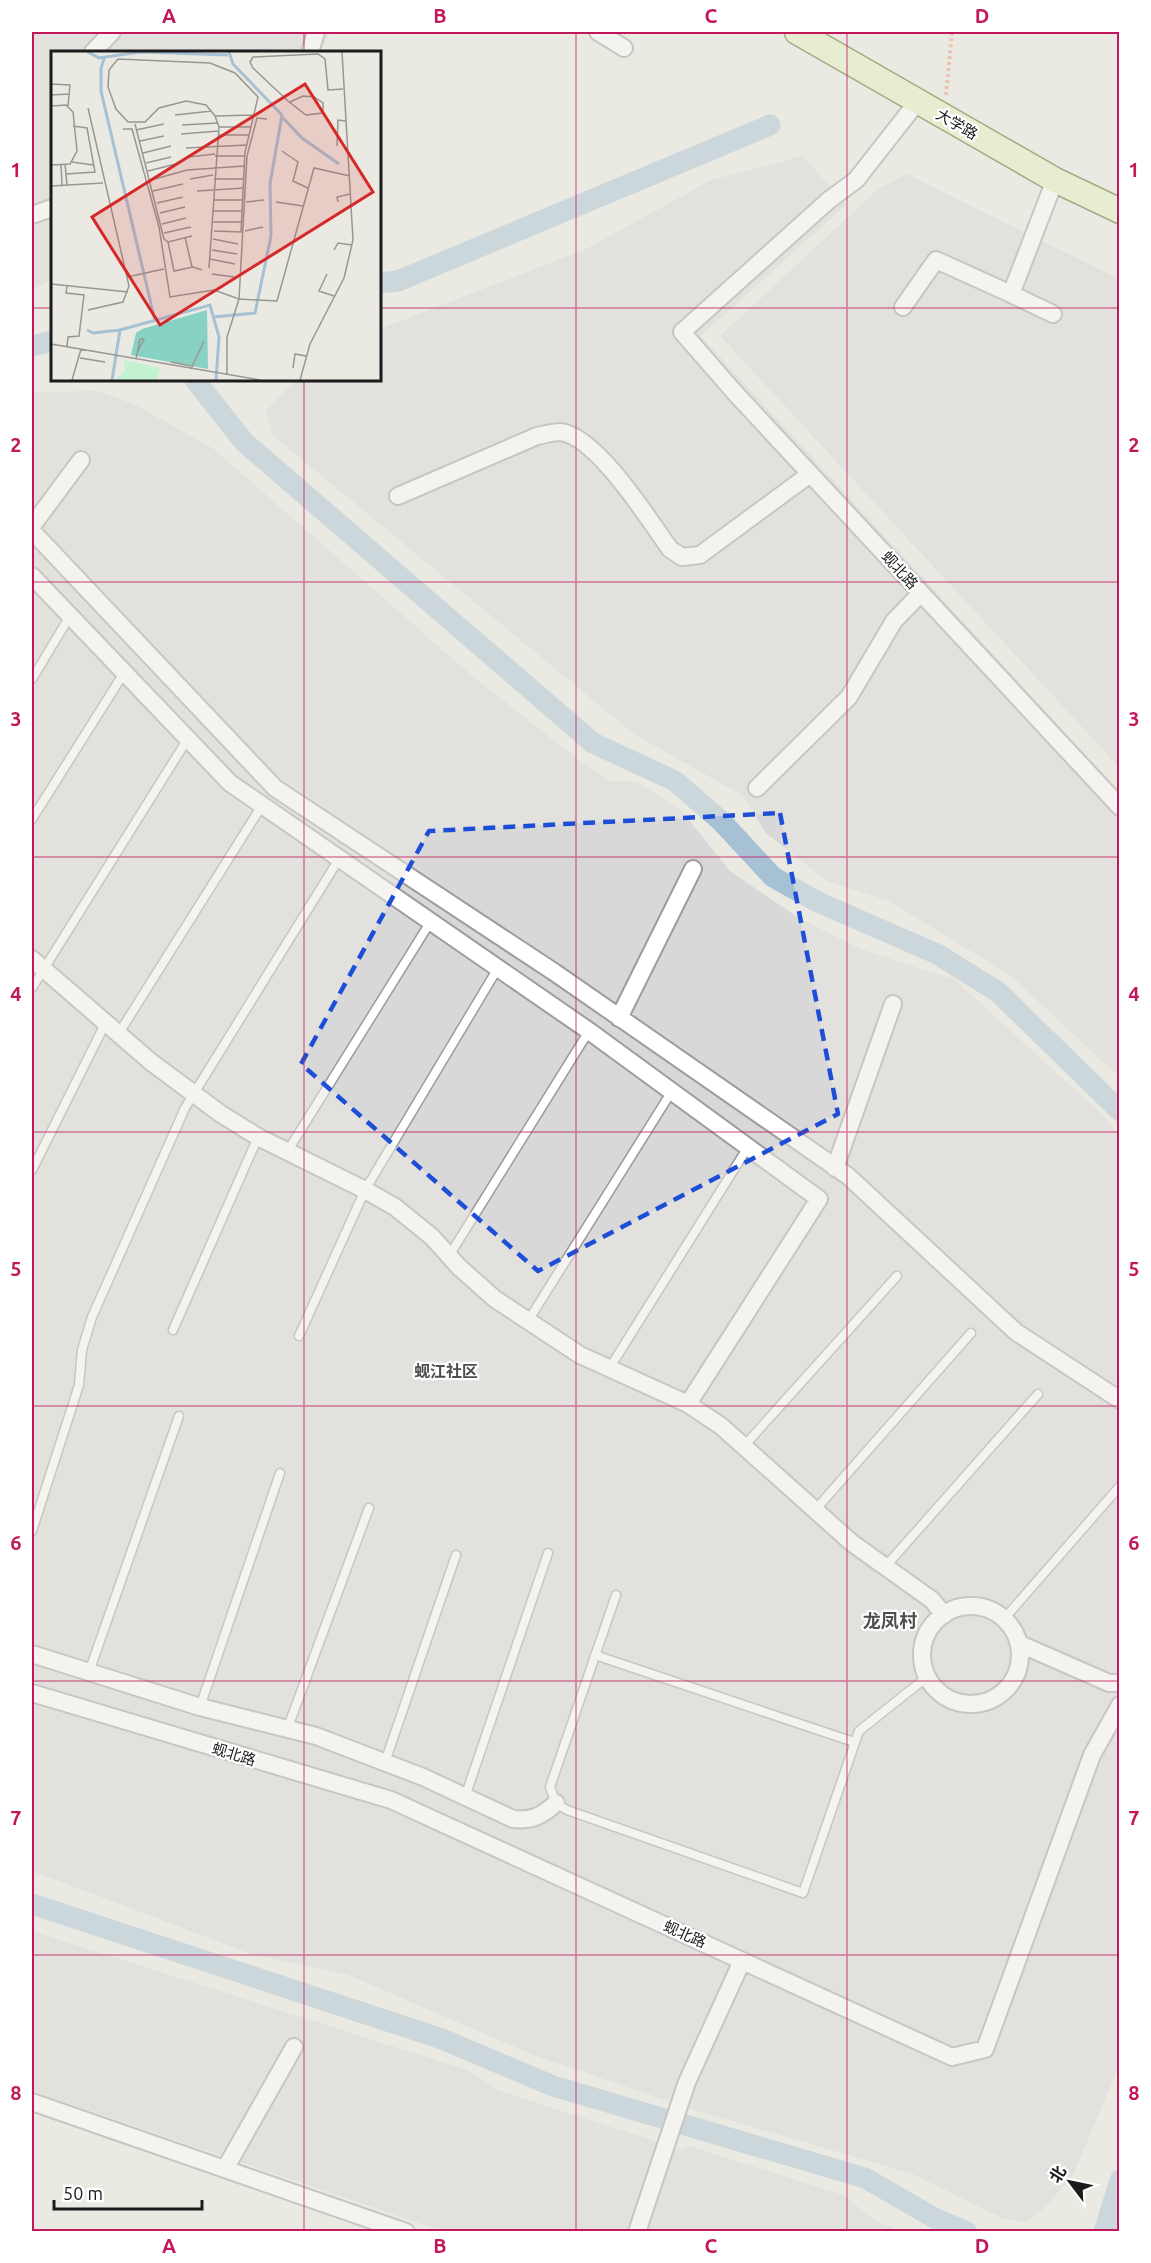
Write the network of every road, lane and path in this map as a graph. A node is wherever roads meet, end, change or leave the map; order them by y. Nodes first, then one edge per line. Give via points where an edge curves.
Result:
1 (112, 32) edge
2 (316, 32) edge
3 (598, 32) edge
4 (797, 32) edge
5 (952, 32) edge
6 (624, 48) dead end
7 (94, 51) edge
8 (310, 51) edge
9 (918, 101) junction
10 (944, 116) junction
11 (1055, 180) junction
12 (51, 208) edge
13 (1119, 211) edge
14 (32, 215) edge
15 (1011, 294) junction
16 (903, 307) dead end
17 (1053, 314) dead end
18 (81, 460) dead end
19 (810, 474) junction
20 (398, 496) dead end
21 (32, 526) edge
22 (32, 531) edge
23 (32, 576) edge
24 (921, 593) junction
25 (70, 616) junction
26 (124, 673) junction
27 (32, 679) edge
28 (187, 740) junction
29 (757, 788) dead end
30 (261, 807) junction
31 (1119, 807) edge
32 (32, 819) edge
33 (339, 859) junction
34 (693, 869) dead end
35 (431, 921) junction
36 (38, 964) edge
37 (498, 968) junction
38 (32, 988) edge
39 (893, 1004) dead end
40 (620, 1018) junction
41 (112, 1028) junction
42 (589, 1031) junction
43 (672, 1091) junction
44 (194, 1093) junction
45 (258, 1137) junction
46 (748, 1147) junction
47 (287, 1152) junction
48 (835, 1168) junction
49 (32, 1170) edge
50 (365, 1190) junction
51 (449, 1256) junction
52 (897, 1276) dead end
53 (528, 1321) junction
54 (173, 1330) dead end
55 (971, 1333) dead end
56 (299, 1336) dead end
57 (609, 1369) junction
58 (1038, 1394) dead end
59 (1119, 1400) edge
60 (688, 1404) junction
61 (179, 1416) dead end
62 (745, 1445) junction
63 (280, 1473) dead end
64 (1119, 1486) edge
65 (369, 1508) dead end
66 (816, 1509) junction
67 (32, 1532) edge
68 (548, 1552) dead end
69 (456, 1555) dead end
70 (885, 1567) junction
71 (616, 1595) dead end
72 (944, 1616) junction
73 (1004, 1619) junction
74 (1020, 1644) junction
75 (32, 1654) edge
76 (595, 1655) junction
77 (89, 1672) junction
78 (927, 1677) junction
79 (1119, 1683) edge
80 (32, 1693) edge
81 (1119, 1705) edge
82 (200, 1707) junction
83 (288, 1727) junction
84 (854, 1742) junction
85 (385, 1762) junction
86 (465, 1797) junction
87 (556, 1803) junction
88 (742, 1961) junction
89 (294, 2047) dead end
90 (32, 2103) edge
91 (225, 2169) junction
92 (406, 2232) edge
93 (637, 2232) edge

1 - 7 street
2 - 8 street
3 - 6 street
4 - 9 main road, 大学路
5 - 10 path
9 - 10 main road, 大学路
9 - 19 street, 蚬北路 via 856,180 682,332
10 - 11 main road, 大学路
11 - 13 main road, 大学路
11 - 15 street
12 - 14 street
15 - 16 street via 936,260
15 - 17 street
18 - 21 street
19 - 20 street via 700,555 682,556 670,549 606,462 576,438 560,432 537,436
19 - 24 street, 蚬北路
22 - 40 street via 275,789
23 - 25 street
24 - 29 street via 894,621 849,697
24 - 31 street, 蚬北路
25 - 26 street
25 - 27 lane
26 - 28 street
26 - 32 lane
28 - 30 street via 214,769
28 - 36 lane
30 - 33 street
30 - 41 lane
33 - 35 street
33 - 44 lane
34 - 40 street
35 - 37 street
35 - 47 lane
36 - 38 lane
36 - 41 street
37 - 42 street
37 - 50 lane
39 - 48 street
40 - 48 street
41 - 44 street
41 - 49 lane
42 - 43 street
42 - 51 lane
43 - 46 street
43 - 53 lane
44 - 45 street
44 - 67 lane via 92,1317 82,1350 79,1384
45 - 47 street
45 - 54 lane
46 - 57 lane
46 - 60 street via 819,1199
47 - 50 street
48 - 59 street via 1016,1332
50 - 51 street via 414,1221
50 - 56 lane
51 - 53 street via 495,1299
52 - 62 lane
53 - 57 street
55 - 66 lane
57 - 60 street
58 - 70 lane
60 - 62 street
61 - 77 lane
62 - 66 street
63 - 82 lane
64 - 73 lane
65 - 83 lane
66 - 70 street
68 - 86 lane
69 - 85 lane
70 - 72 street via 932,1600
71 - 76 lane
72 - 73 street via 955,1609 975,1606
72 - 78 street via 926,1637 922,1657
73 - 74 street
74 - 78 street via 1020,1664 1012,1683 998,1698 978,1705 957,1703 939,1693
74 - 79 street via 1109,1683
75 - 77 street
76 - 84 lane
76 - 87 lane via 550,1786
77 - 82 street
78 - 84 lane via 859,1731
80 - 88 street, 蚬北路 via 391,1800
81 - 88 street, 蚬北路 via 1092,1755 985,2049 952,2056
82 - 83 street
83 - 85 street
84 - 87 lane via 803,1893
85 - 86 street
86 - 87 street via 513,1819 529,1821
88 - 93 street via 687,2082
89 - 91 street
90 - 91 street
91 - 92 street

